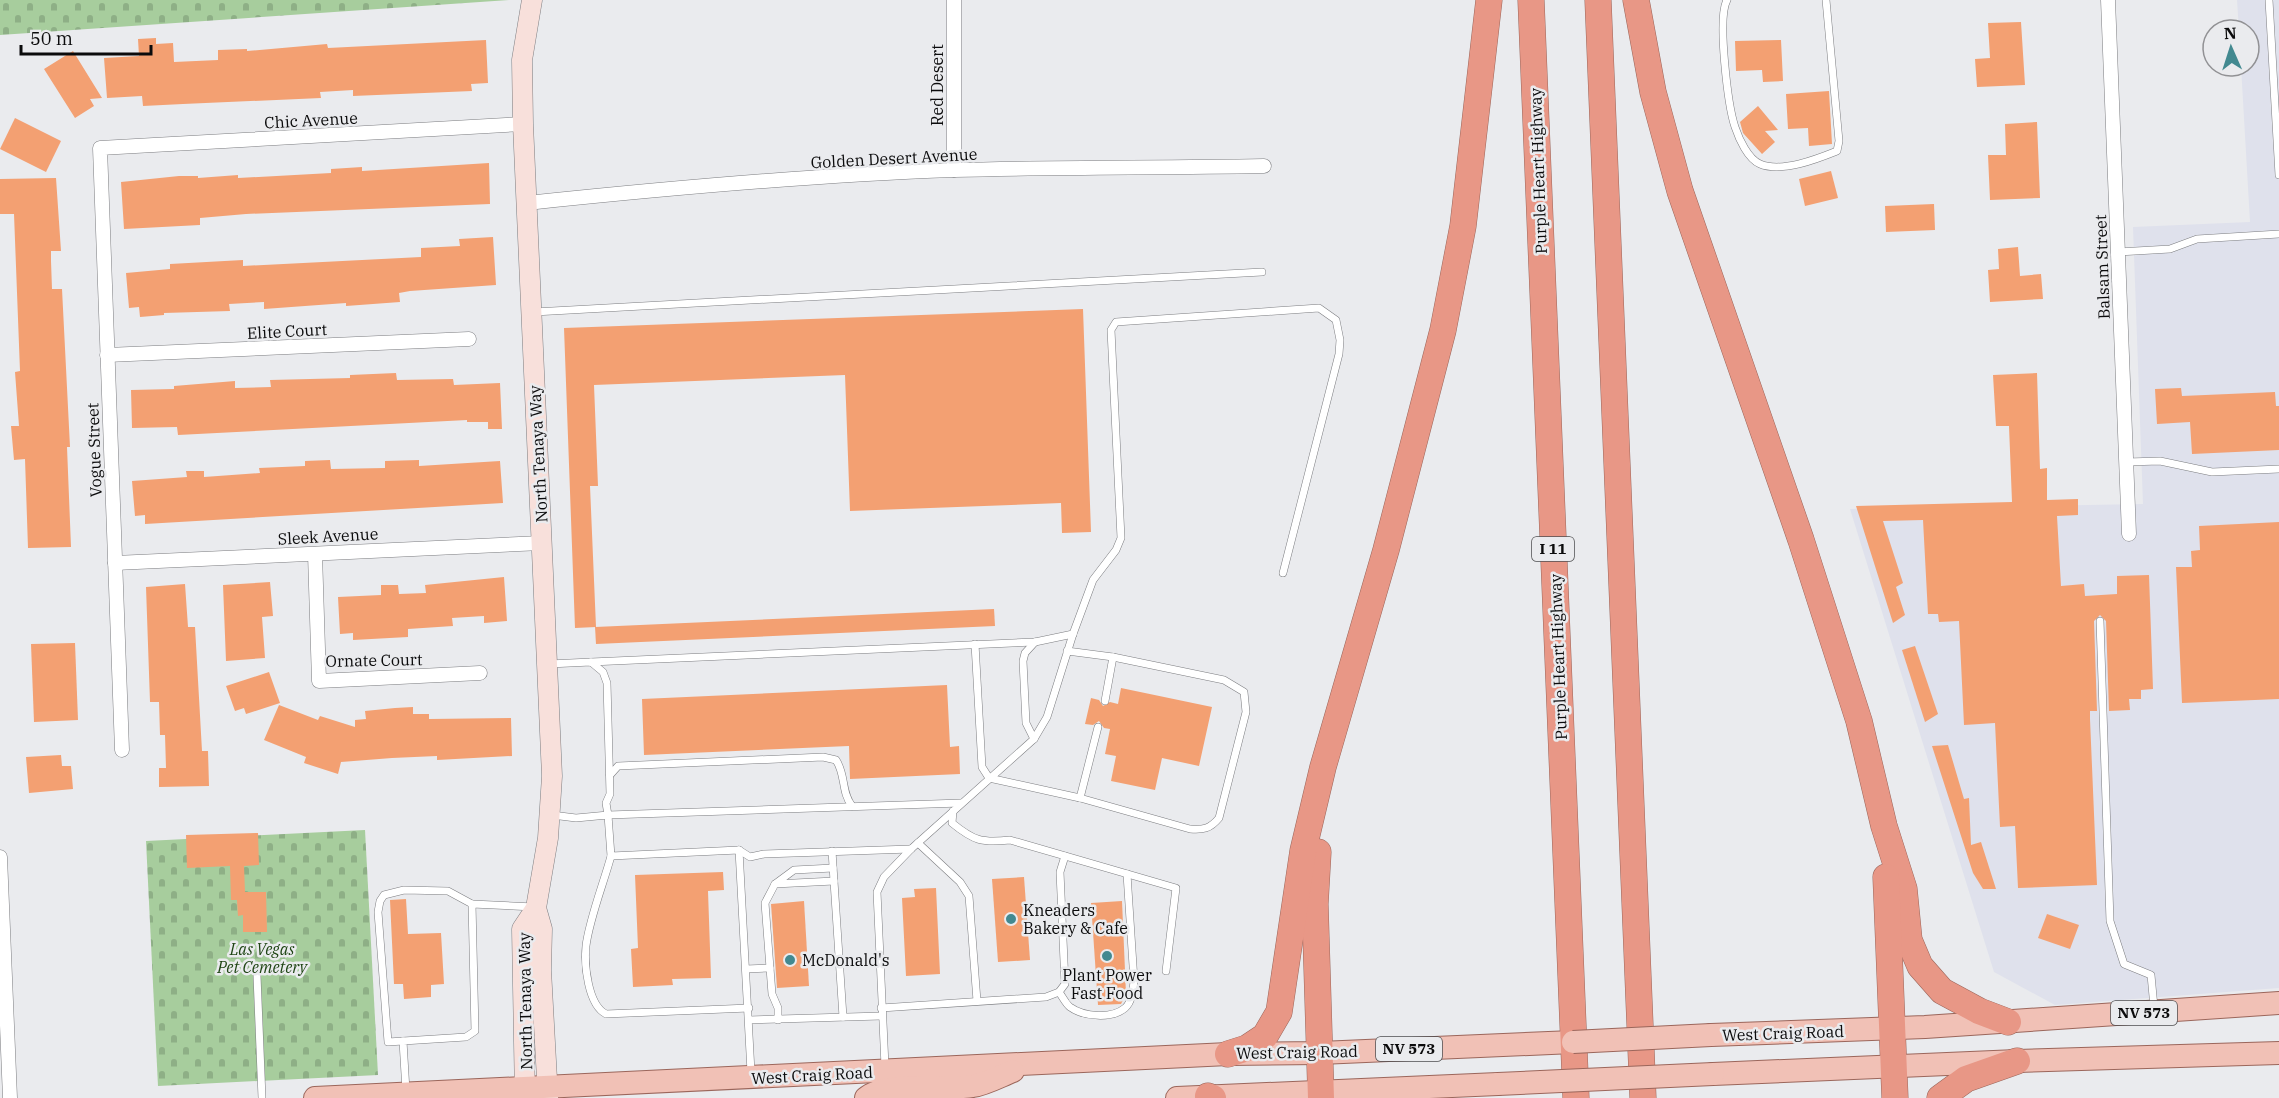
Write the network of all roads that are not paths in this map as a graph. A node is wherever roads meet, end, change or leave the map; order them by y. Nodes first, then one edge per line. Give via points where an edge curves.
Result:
1 (532, 0) edge
2 (954, 0) edge
3 (1489, 0) edge
4 (1531, 0) edge
5 (1598, 0) edge
6 (1636, 0) edge
7 (1727, 0) edge
8 (1826, 0) edge
9 (2108, 0) edge
10 (2269, 0) edge
11 (523, 124) junction
12 (100, 148) joint
13 (1264, 166) dead end
14 (954, 170) junction
15 (2279, 175) edge
16 (527, 203) junction
17 (2279, 234) edge
18 (2118, 252) junction
19 (1262, 272) dead end
20 (531, 312) junction
21 (469, 339) dead end
22 (107, 356) junction
23 (2127, 462) junction
24 (2279, 469) edge
25 (2129, 534) dead end
26 (542, 543) junction
27 (315, 554) junction
28 (115, 563) junction
29 (1283, 573) dead end
30 (2100, 621) dead end
31 (1072, 634) junction
32 (1035, 642) junction
33 (975, 644) junction
34 (1067, 651) junction
35 (1113, 657) junction
36 (591, 662) junction
37 (547, 664) junction
38 (480, 673) dead end
39 (1105, 701) dead end
40 (1098, 726) dead end
41 (1034, 739) junction
42 (122, 750) dead end
43 (1323, 767) junction
44 (610, 775) junction
45 (989, 778) junction
46 (1080, 798) junction
47 (961, 803) junction
48 (852, 806) junction
49 (953, 811) junction
50 (550, 814) junction
51 (608, 815) junction
52 (1884, 826) junction
53 (918, 843) junction
54 (911, 849) junction
55 (739, 850) junction
56 (832, 851) junction
57 (611, 856) junction
58 (1065, 856) junction
59 (0, 857) edge
60 (833, 868) junction
61 (1127, 874) junction
62 (834, 881) junction
63 (776, 884) junction
64 (472, 904) junction
65 (536, 908) junction
66 (770, 968) junction
67 (746, 969) junction
68 (1166, 971) dead end
69 (257, 976) dead end
70 (1059, 992) junction
71 (977, 1001) junction
72 (2279, 1003) edge
73 (749, 1008) junction
74 (881, 1012) junction
75 (2154, 1012) junction
76 (843, 1017) junction
77 (749, 1020) junction
78 (778, 1020) junction
79 (2008, 1022) junction
80 (1892, 1028) junction
81 (403, 1041) junction
82 (1320, 1053) junction
83 (2279, 1053) edge
84 (1228, 1054) junction
85 (2017, 1061) junction
86 (1031, 1064) junction
87 (1893, 1066) junction
88 (885, 1072) junction
89 (751, 1078) junction
90 (536, 1093) edge
91 (406, 1094) junction
92 (1321, 1095) edge
93 (1210, 1097) edge
94 (10, 1098) edge
95 (262, 1098) edge
96 (315, 1098) edge
97 (866, 1098) edge
98 (1177, 1098) edge
99 (1576, 1098) edge
100 (1643, 1098) edge
101 (1895, 1098) edge
102 (1940, 1098) edge

1 - 11 main road, North Tenaya Way via 522,60
2 - 14 street, Red Desert
3 - 43 highway via 1463,226 1443,330 1386,550
4 - 99 highway, Purple Heart Highway / I 11
5 - 100 highway
6 - 52 highway via 1653,92 1680,191 1855,710
7 - 8 lane via 1722,8 1723,40 1735,126 1748,154 1760,164 1779,166 1837,152
9 - 18 street, Balsam Street
10 - 15 lane
11 - 12 street, Chic Avenue
11 - 16 main road, North Tenaya Way
12 - 22 street, Vogue Street
13 - 14 street, Golden Desert Avenue
14 - 16 street, Golden Desert Avenue via 690,186
16 - 20 main road, North Tenaya Way
17 - 18 lane via 2197,239 2170,249
18 - 23 street, Balsam Street
19 - 20 lane
20 - 26 main road, North Tenaya Way
21 - 22 street, Elite Court
22 - 28 street, Vogue Street
23 - 24 lane via 2160,461 2212,472
23 - 25 street, Balsam Street
26 - 27 street, Sleek Avenue
26 - 37 main road, North Tenaya Way
27 - 28 street, Sleek Avenue
27 - 38 street, Ornate Court via 319,681
28 - 42 street, Vogue Street
29 - 31 lane via 1339,354 1336,320 1319,308 1116,322 1111,330 1121,538 1094,580
30 - 75 lane via 2110,921 2124,964 2151,975
31 - 32 lane
31 - 34 lane
32 - 33 lane
32 - 41 lane via 1023,662 1026,723
33 - 36 lane
33 - 45 lane via 982,767
34 - 35 lane
34 - 41 lane via 1047,717
35 - 39 lane
35 - 46 lane via 1237,685 1244,692 1246,712 1219,818 1212,826 1190,829
36 - 37 lane
36 - 44 lane via 603,672 607,683
37 - 50 main road, North Tenaya Way
40 - 46 lane
41 - 45 lane
43 - 82 highway via 1316,904
43 - 84 highway via 1303,851 1279,1012 1265,1036
44 - 48 lane via 618,766 823,757 836,760 842,769 845,798
44 - 51 lane
45 - 46 lane
45 - 47 lane
47 - 48 lane
47 - 49 lane
48 - 51 lane
49 - 53 lane
49 - 58 lane via 952,823 970,838 1010,840
50 - 51 lane via 576,818
50 - 65 main road, North Tenaya Way
51 - 57 lane
52 - 79 highway via 1904,889 1909,940 1920,966 1942,991
52 - 80 highway
53 - 54 lane
53 - 71 lane via 960,882 969,896
54 - 56 lane
54 - 74 lane via 884,877 877,892
55 - 56 lane via 750,857
55 - 57 lane
55 - 67 lane
56 - 60 lane
57 - 73 lane via 586,946 591,999 598,1010 606,1014
58 - 61 lane
58 - 70 lane via 1060,872 1065,984
59 - 94 street
60 - 62 lane
60 - 63 lane via 794,870
61 - 68 lane via 1176,888
61 - 70 lane via 1134,981 1126,1007 1114,1014 1087,1014 1070,1007
62 - 63 lane
62 - 76 lane
63 - 66 lane via 765,903
64 - 65 lane
64 - 81 lane via 475,1031 466,1037
64 - 81 lane via 448,891 404,890 384,895 380,901 388,1042
65 - 90 main road, North Tenaya Way via 542,929
66 - 67 lane
66 - 78 lane
67 - 73 lane
69 - 95 lane
70 - 71 lane via 1046,997
71 - 74 lane
72 - 75 main road, West Craig Road / NV 573
73 - 77 lane
74 - 76 lane
74 - 88 lane
75 - 79 main road, West Craig Road / NV 573
76 - 78 lane
77 - 78 lane
77 - 89 lane
79 - 80 main road, West Craig Road / NV 573
80 - 82 main road, West Craig Road / NV 573, bridge
80 - 87 highway
81 - 91 lane
82 - 84 main road, West Craig Road
82 - 92 highway
83 - 85 main road
84 - 86 main road, West Craig Road
85 - 87 main road
85 - 102 highway via 1966,1079
86 - 88 main road, West Craig Road
86 - 97 main road via 974,1086 888,1090
87 - 92 main road, bridge via 1498,1083
87 - 101 highway
88 - 89 main road, West Craig Road
89 - 90 main road, West Craig Road
90 - 91 main road, West Craig Road
91 - 96 main road, West Craig Road
92 - 93 main road
93 - 98 main road

